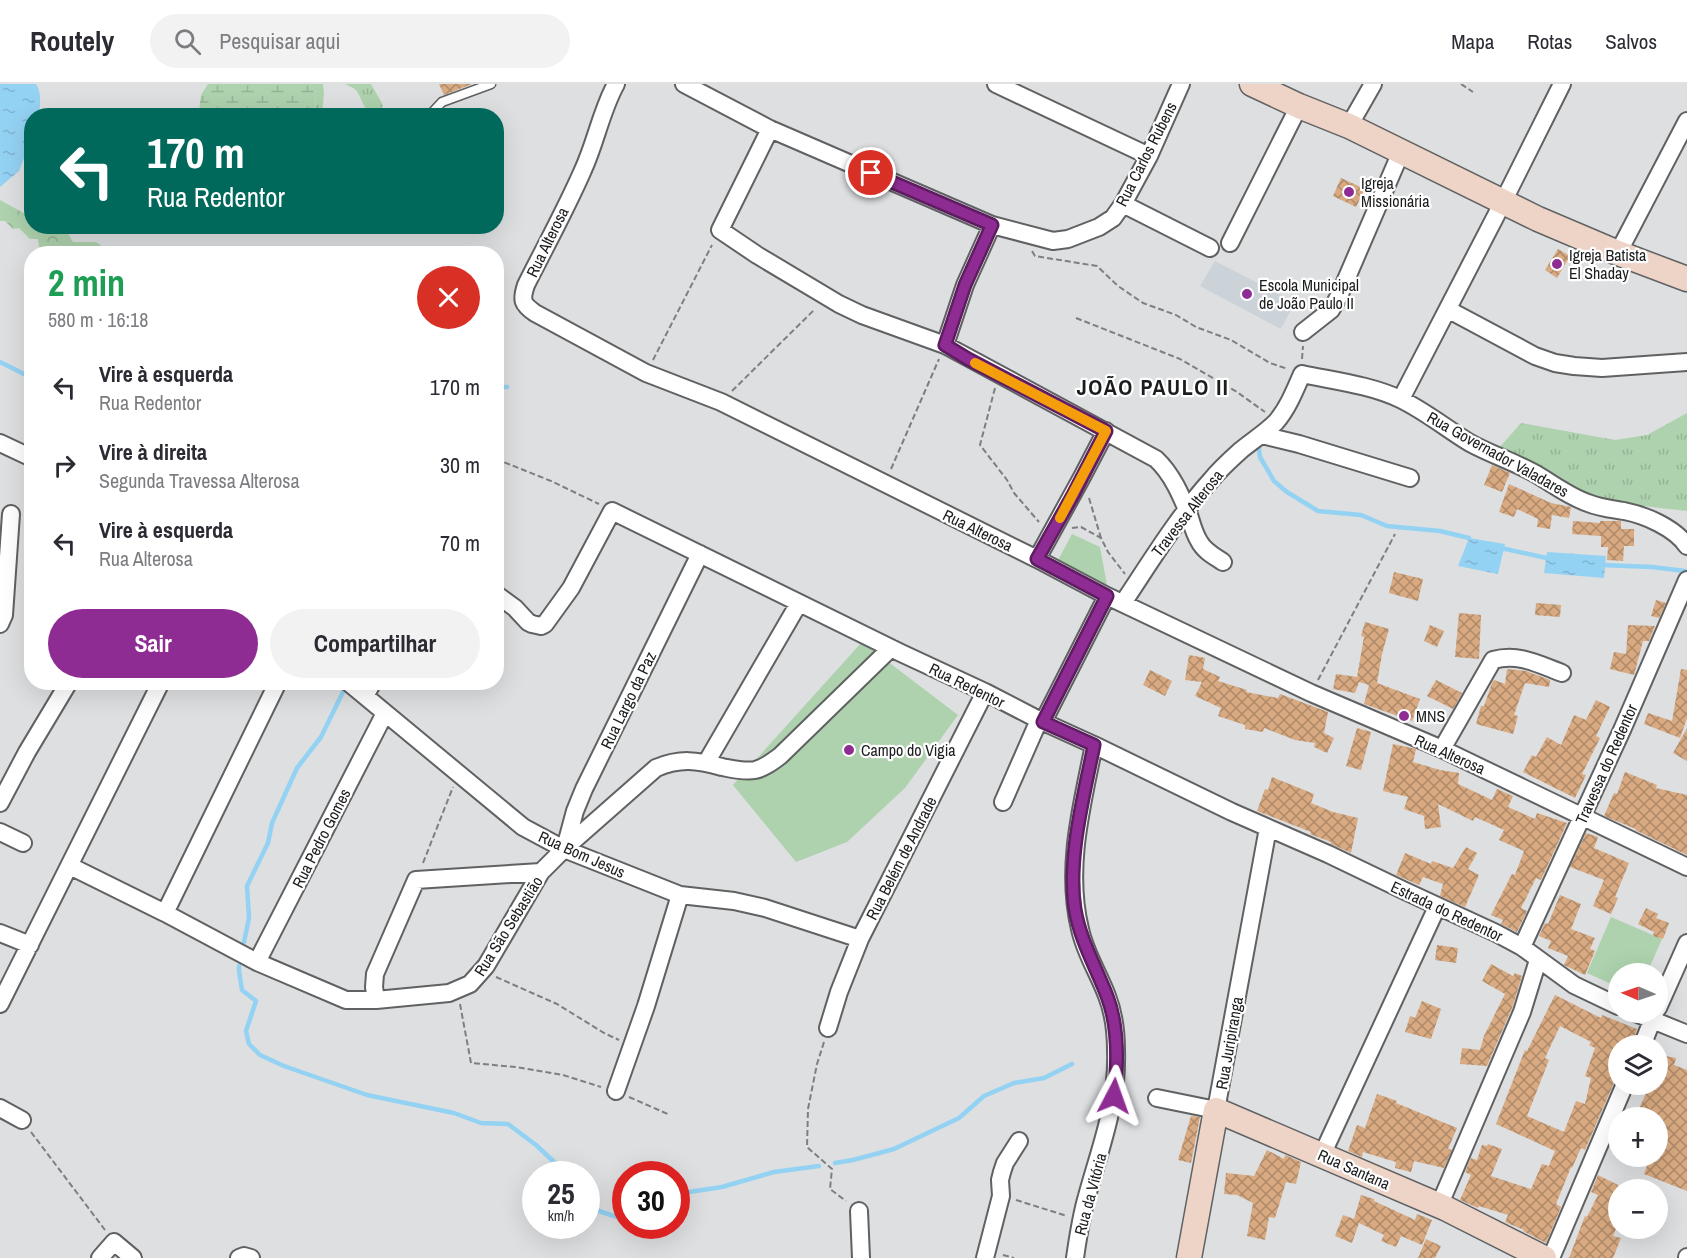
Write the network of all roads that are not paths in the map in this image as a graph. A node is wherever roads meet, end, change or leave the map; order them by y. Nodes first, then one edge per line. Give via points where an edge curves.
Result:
1 (492, 84) edge
2 (616, 84) edge
3 (996, 84) edge
4 (1181, 84) edge
5 (1252, 84) edge
6 (1373, 84) edge
7 (1562, 84) edge
8 (693, 86) edge
9 (1299, 106) junction
10 (436, 108) edge
11 (1687, 121) edge
12 (1349, 126) junction
13 (770, 129) junction
14 (1401, 152) junction
15 (1149, 156) junction
16 (1503, 202) junction
17 (1123, 204) junction
18 (992, 225) junction
19 (1230, 243) dead end
20 (1210, 248) dead end
21 (1618, 253) junction
22 (1687, 279) edge
23 (1449, 310) junction
24 (1303, 332) road end
25 (945, 345) junction
26 (1687, 362) edge
27 (1302, 374) joint
28 (1401, 399) junction
29 (1106, 431) junction
30 (1262, 435) junction
31 (0, 443) edge
32 (24, 454) edge
33 (1410, 478) dead end
34 (1186, 509) junction
35 (11, 514) dead end
36 (1687, 546) edge
37 (700, 554) junction
38 (1037, 559) junction
39 (1223, 562) dead end
40 (1687, 580) edge
41 (1107, 596) junction
42 (504, 600) edge
43 (799, 603) junction
44 (1123, 603) junction
45 (0, 624) edge
46 (891, 648) junction
47 (1562, 673) dead end
48 (64, 690) edge
49 (157, 690) edge
50 (274, 690) edge
51 (370, 690) edge
52 (985, 692) junction
53 (385, 713) junction
54 (1041, 721) junction
55 (1094, 745) junction
56 (1442, 749) junction
57 (706, 763) junction
58 (1004, 802) dead end
59 (0, 803) edge
60 (1583, 817) junction
61 (1268, 828) junction
62 (0, 832) edge
63 (23, 843) dead end
64 (564, 849) junction
65 (70, 866) junction
66 (1687, 867) edge
67 (541, 872) junction
68 (680, 895) junction
69 (1437, 907) junction
70 (165, 913) junction
71 (0, 933) edge
72 (860, 939) junction
73 (1687, 943) edge
74 (30, 945) junction
75 (1522, 947) junction
76 (1538, 960) junction
77 (257, 962) junction
78 (1668, 985) edge
79 (376, 1000) junction
80 (1608, 1001) edge
81 (0, 1004) edge
82 (1668, 1022) edge
83 (828, 1028) road end
84 (1687, 1034) edge
85 (616, 1091) road end
86 (1620, 1095) edge
87 (1157, 1098) dead end
88 (0, 1108) edge
89 (1216, 1110) junction
90 (22, 1120) road end
91 (1019, 1141) dead end
92 (1322, 1155) junction
93 (1439, 1206) junction
94 (860, 1211) road end
95 (100, 1258) edge
96 (133, 1258) edge
97 (239, 1258) edge
98 (252, 1258) edge
99 (861, 1258) edge
100 (985, 1258) edge
101 (1075, 1258) edge
102 (1189, 1258) edge
103 (1544, 1258) edge
104 (1551, 1258) edge

1 - 10 lane via 442,102
2 - 38 street, Rua Alterosa via 583,169 526,285 523,301 527,307 646,373 721,402
3 - 15 street
4 - 15 street, Rua Carlos Rubens
5 - 9 street
6 - 12 street
7 - 16 street
8 - 13 street
9 - 12 street
9 - 19 street
11 - 21 street
12 - 14 street
13 - 18 street
13 - 25 street via 720,230 862,315
14 - 16 street
14 - 24 street via 1339,296 1331,310
15 - 17 street, Rua Carlos Rubens
16 - 21 street
16 - 23 street
17 - 18 street, Rua Carlos Rubens via 1113,218 1099,227 1068,239 1053,241
17 - 20 street
18 - 25 street via 965,285
21 - 22 street
23 - 26 street via 1555,363 1602,368
23 - 28 street
25 - 29 street
27 - 28 street, Rua Governador Valadares
27 - 30 street, Travessa Alterosa via 1287,406
28 - 36 street, Rua Governador Valadares via 1470,443 1583,501 1666,527
29 - 34 street via 1156,459 1166,469
29 - 38 street
30 - 33 street
30 - 34 street, Travessa Alterosa via 1226,464
31 - 32 street
34 - 39 street via 1198,541
34 - 44 street, Travessa Alterosa
35 - 45 street via 4,615
37 - 42 street, Rua Redentor via 612,511 571,588 545,624 532,624
37 - 43 street, Rua Redentor
37 - 64 street, Rua Largo da Paz via 584,789
38 - 41 street, Rua Alterosa
40 - 60 street, Travessa do Redentor
41 - 44 street, Rua Alterosa
41 - 54 street
43 - 46 street, Rua Redentor
43 - 57 street
44 - 56 street, Rua Alterosa via 1311,693
46 - 52 street, Rua Redentor
46 - 57 street, Rua São Sebastião via 766,766 743,771
47 - 56 street via 1521,658 1506,656 1493,660
48 - 59 street
49 - 65 street
50 - 70 street
51 - 53 street, Rua Bom Jesus
52 - 54 street, Rua Redentor
52 - 72 street, Rua Belém de Andrade
53 - 64 street, Rua Bom Jesus via 524,827
53 - 77 street, Rua Pedro Gomes
54 - 55 street, Rua Redentor
54 - 58 street
55 - 61 street, Rua Redentor
55 - 101 street, Rua da Vitória via 1076,849 1074,895 1080,933 1113,1013 1117,1075
56 - 60 street, Rua Alterosa
57 - 64 street, Rua São Sebastião via 681,760 656,768
60 - 66 street, Rua Alterosa
60 - 75 street, Travessa do Redentor
61 - 69 street, Estrada do Redentor
61 - 89 street, Rua Juripiranga
62 - 63 street
64 - 67 street, Rua São Sebastião
64 - 68 street, Rua Bom Jesus
65 - 70 street, Rua São Sebastião
65 - 74 street
67 - 79 street, Rua São Sebastião via 483,970 470,984 449,993
67 - 79 street via 416,880 375,974
68 - 72 street, Rua Bom Jesus via 765,908
68 - 85 street
69 - 75 street, Estrada do Redentor
69 - 92 street
70 - 77 street, Rua São Sebastião
71 - 74 street
72 - 83 street, Rua Belém de Andrade
73 - 78 street
74 - 81 street
75 - 76 street, Estrada do Redentor
76 - 80 street, Estrada do Redentor via 1574,985
76 - 93 street via 1522,1012
77 - 79 street, Rua São Sebastião via 346,1000
82 - 84 street
86 - 104 street
87 - 89 street, Rua Santana
88 - 90 street
89 - 92 street, Rua Santana
89 - 102 street, Rua Juripiranga
91 - 100 street via 1000,1180 1001,1196
92 - 93 street, Rua Santana
93 - 103 street, Rua Santana
94 - 99 street
95 - 96 street via 114,1242
97 - 98 street

